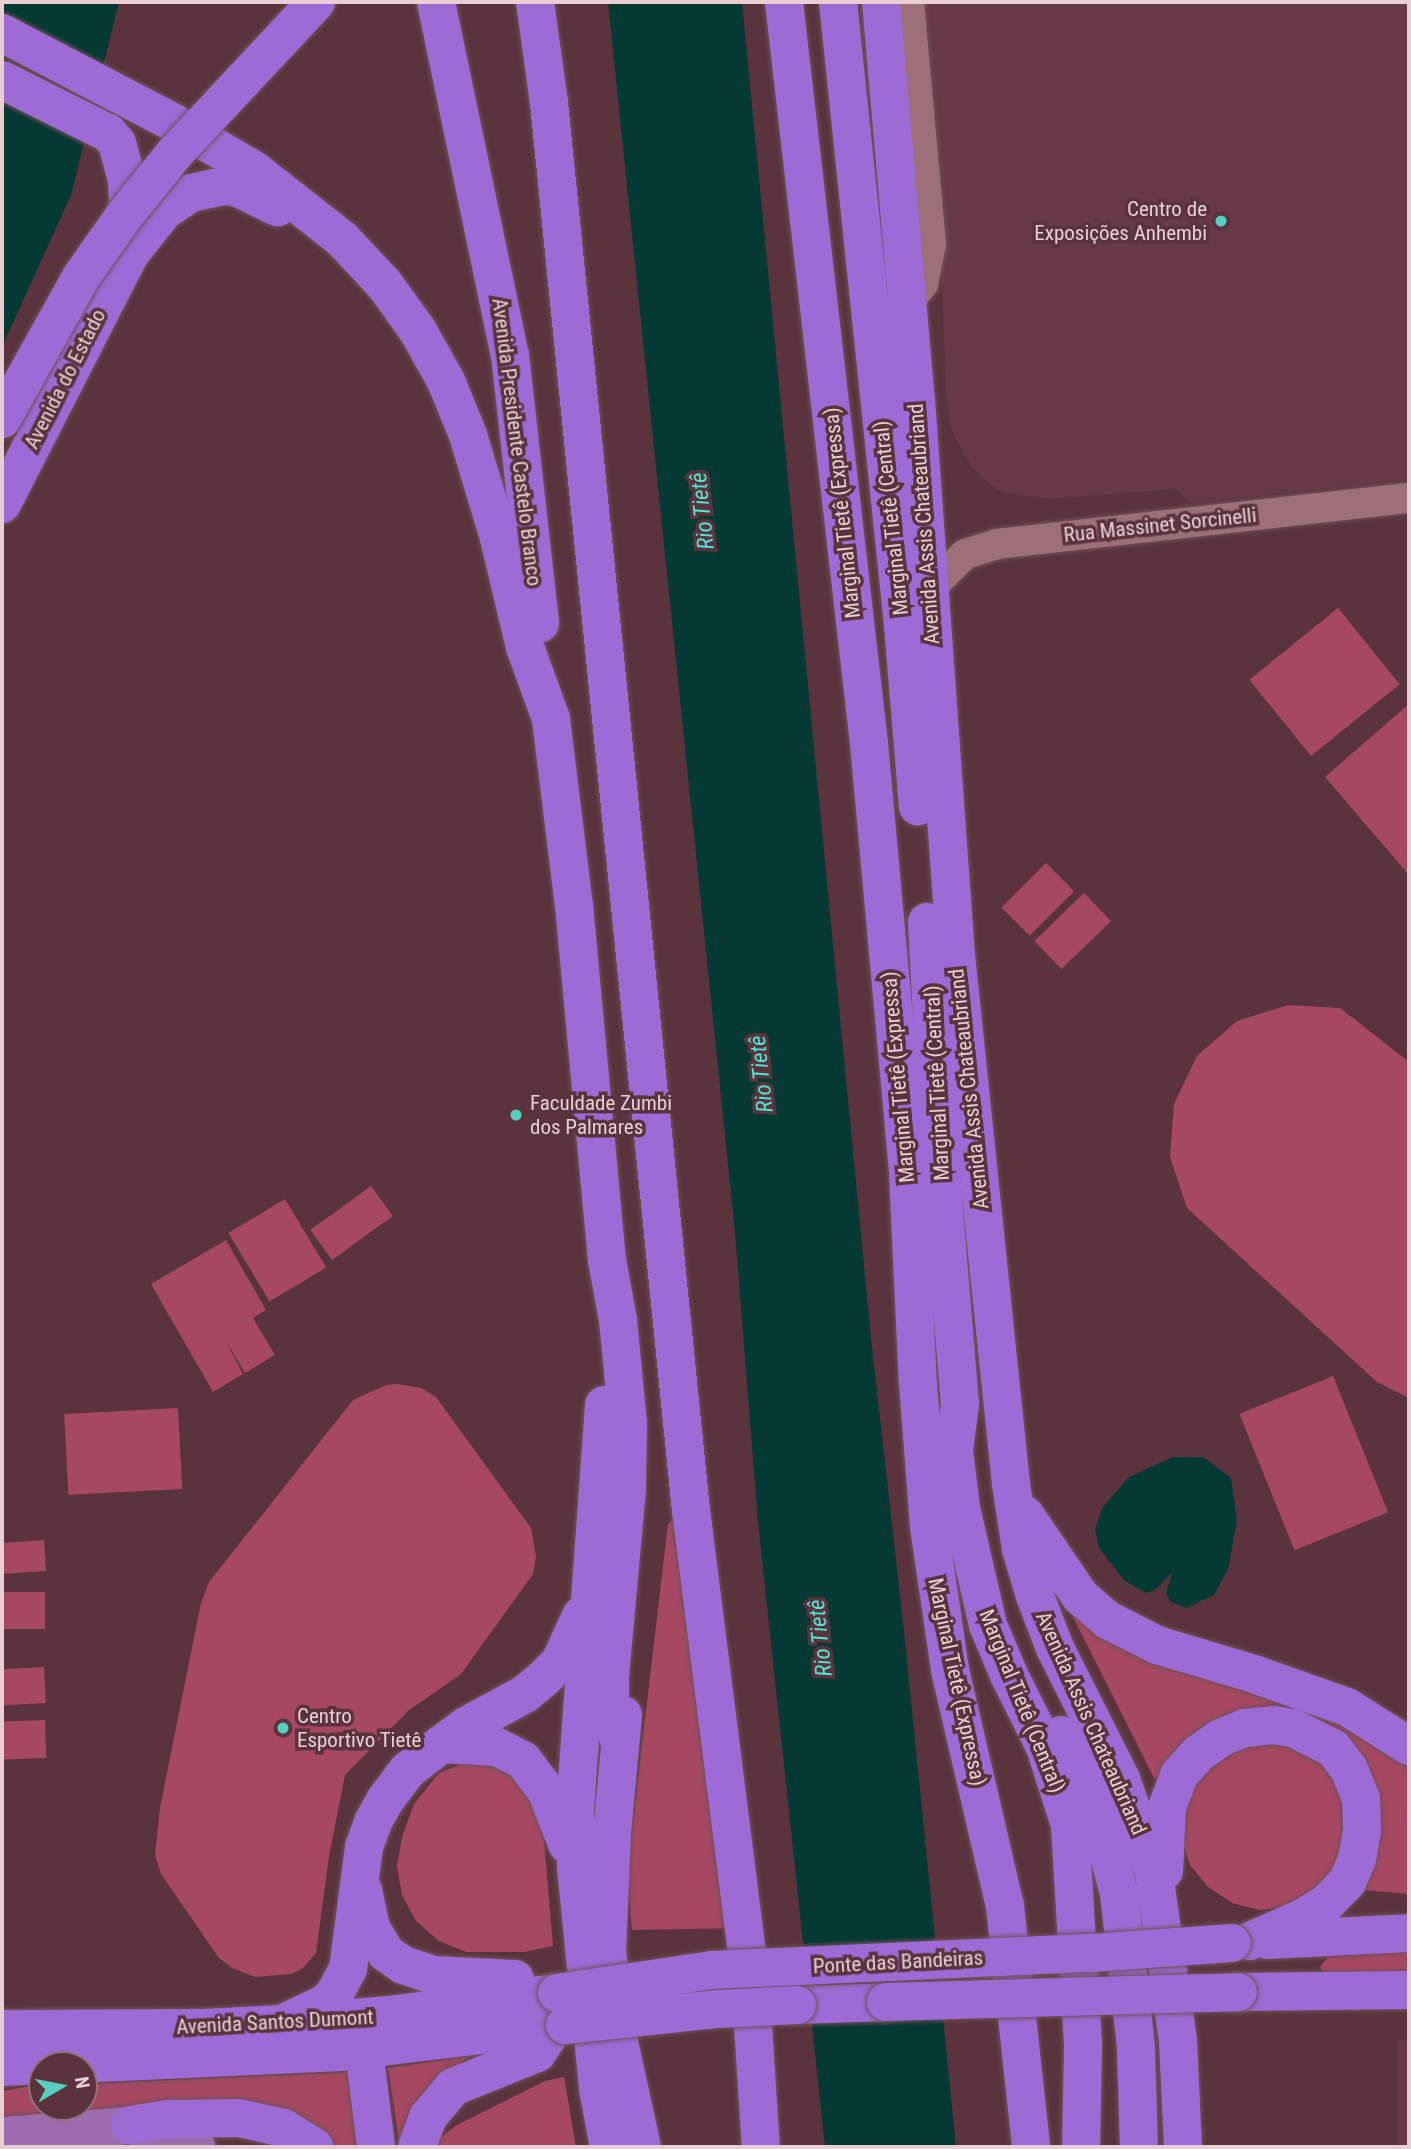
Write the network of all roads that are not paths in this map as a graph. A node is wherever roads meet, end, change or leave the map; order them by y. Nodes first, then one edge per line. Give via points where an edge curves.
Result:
1 (316, 2) edge
2 (436, 2) edge
3 (535, 2) edge
4 (784, 2) edge
5 (806, 2) edge
6 (838, 2) edge
7 (881, 2) edge
8 (909, 2) edge
9 (2, 33) edge
10 (2, 80) edge
11 (802, 158) junction
12 (324, 224) junction
13 (130, 254) junction
14 (906, 305) junction
15 (2, 419) edge
16 (1409, 498) edge
17 (2, 504) edge
18 (928, 591) junction
19 (551, 719) junction
20 (655, 1166) junction
21 (607, 1260) junction
22 (918, 1383) junction
23 (960, 1404) junction
24 (1011, 1484) junction
25 (591, 1592) junction
26 (619, 1740) junction
27 (442, 1744) junction
28 (1409, 1746) edge
29 (1062, 1797) junction
30 (576, 1867) junction
31 (360, 1871) junction
32 (1161, 1908) junction
33 (1409, 1933) edge
34 (1241, 1942) junction
35 (1409, 1990) edge
36 (556, 2009) junction
37 (282, 2024) junction
38 (2, 2029) edge
39 (364, 2050) junction
40 (98, 2063) edge
41 (28, 2066) edge
42 (2, 2067) edge
43 (130, 2125) junction
44 (2, 2135) edge
45 (196, 2147) edge
46 (314, 2147) edge
47 (376, 2147) edge
48 (417, 2147) edge
49 (609, 2147) edge
50 (642, 2147) edge
51 (761, 2147) edge
52 (1031, 2147) edge
53 (1081, 2147) edge
54 (1139, 2147) edge
55 (1183, 2147) edge

1 - 15 highway, bridge via 174,154 124,216 81,277
2 - 19 highway, Avenida Presidente Castelo Branco via 510,355
3 - 20 highway
4 - 11 highway, Marginal Tietê (Expressa)
5 - 11 highway via 812,78
6 - 23 highway, Marginal Tietê (Central) via 903,625
7 - 14 highway, Avenida Assis Chateaubriand
8 - 14 street via 931,244 923,284
9 - 12 highway via 254,170
10 - 13 highway, Avenida do Estado via 108,133 117,143 126,170
11 - 22 highway, Marginal Tietê (Expressa) via 869,743 908,1174
12 - 13 highway, Avenida do Estado via 236,187 209,187 164,211
12 - 19 highway via 393,295 446,381 481,476 525,647
13 - 17 highway, Avenida do Estado
14 - 18 highway, Avenida Assis Chateaubriand
16 - 18 street, Rua Massinet Sorcinelli via 996,544 965,554
18 - 24 highway, Avenida Assis Chateaubriand via 956,955
19 - 21 highway via 574,905
20 - 26 highway via 647,1239 655,1420 653,1497
20 - 51 highway via 691,1510 750,1979
21 - 25 highway via 605,1389
21 - 26 highway via 628,1423 610,1677 610,1707
22 - 29 highway via 934,1408 949,1544 960,1603 976,1653 1049,1788
22 - 52 highway, Marginal Tietê (Expressa) via 938,1598 950,1670 1005,1906
23 - 29 highway, Marginal Tietê (Central) via 954,1450 978,1593 997,1650 1045,1747
23 - 54 highway via 980,1538 1013,1646 1080,1768 1106,1839 1119,1893 1136,2048
24 - 28 highway via 1061,1572 1108,1620 1157,1645 1336,1703
24 - 32 highway, Avenida Assis Chateaubriand via 1021,1549 1035,1596 1140,1825
25 - 27 highway via 571,1640 551,1670 525,1695
25 - 30 highway via 577,1747
26 - 50 highway via 607,1951 615,2028
27 - 30 highway via 497,1747 523,1760 546,1790
27 - 31 highway via 408,1770 386,1799 373,1822
29 - 53 highway, Marginal Tietê (Central) via 1076,1897 1083,2046
30 - 49 highway via 598,2089
31 - 36 highway via 371,1928 386,1953 403,1965 433,1975 534,1981
31 - 37 highway via 348,1969 324,2004
32 - 34 highway via 1167,1807 1179,1775 1220,1738 1245,1728 1293,1728 1333,1748 1349,1769 1361,1798 1360,1845 1347,1882 1327,1903 1302,1919
32 - 55 highway, Avenida Assis Chateaubriand via 1178,2041
33 - 34 highway
34 - 36 highway, Ponte das Bandeiras, bridge via 712,1970
35 - 36 highway, Ponte das Bandeiras, bridge
36 - 37 highway, Avenida Santos Dumont
36 - 39 highway, Avenida Santos Dumont
36 - 48 highway via 537,2053 453,2087 428,2117
37 - 38 highway, Avenida Santos Dumont
39 - 40 highway, Avenida Santos Dumont
39 - 47 highway
41 - 42 highway
43 - 44 main road
43 - 45 main road
43 - 46 highway via 168,2119 239,2118 284,2128

